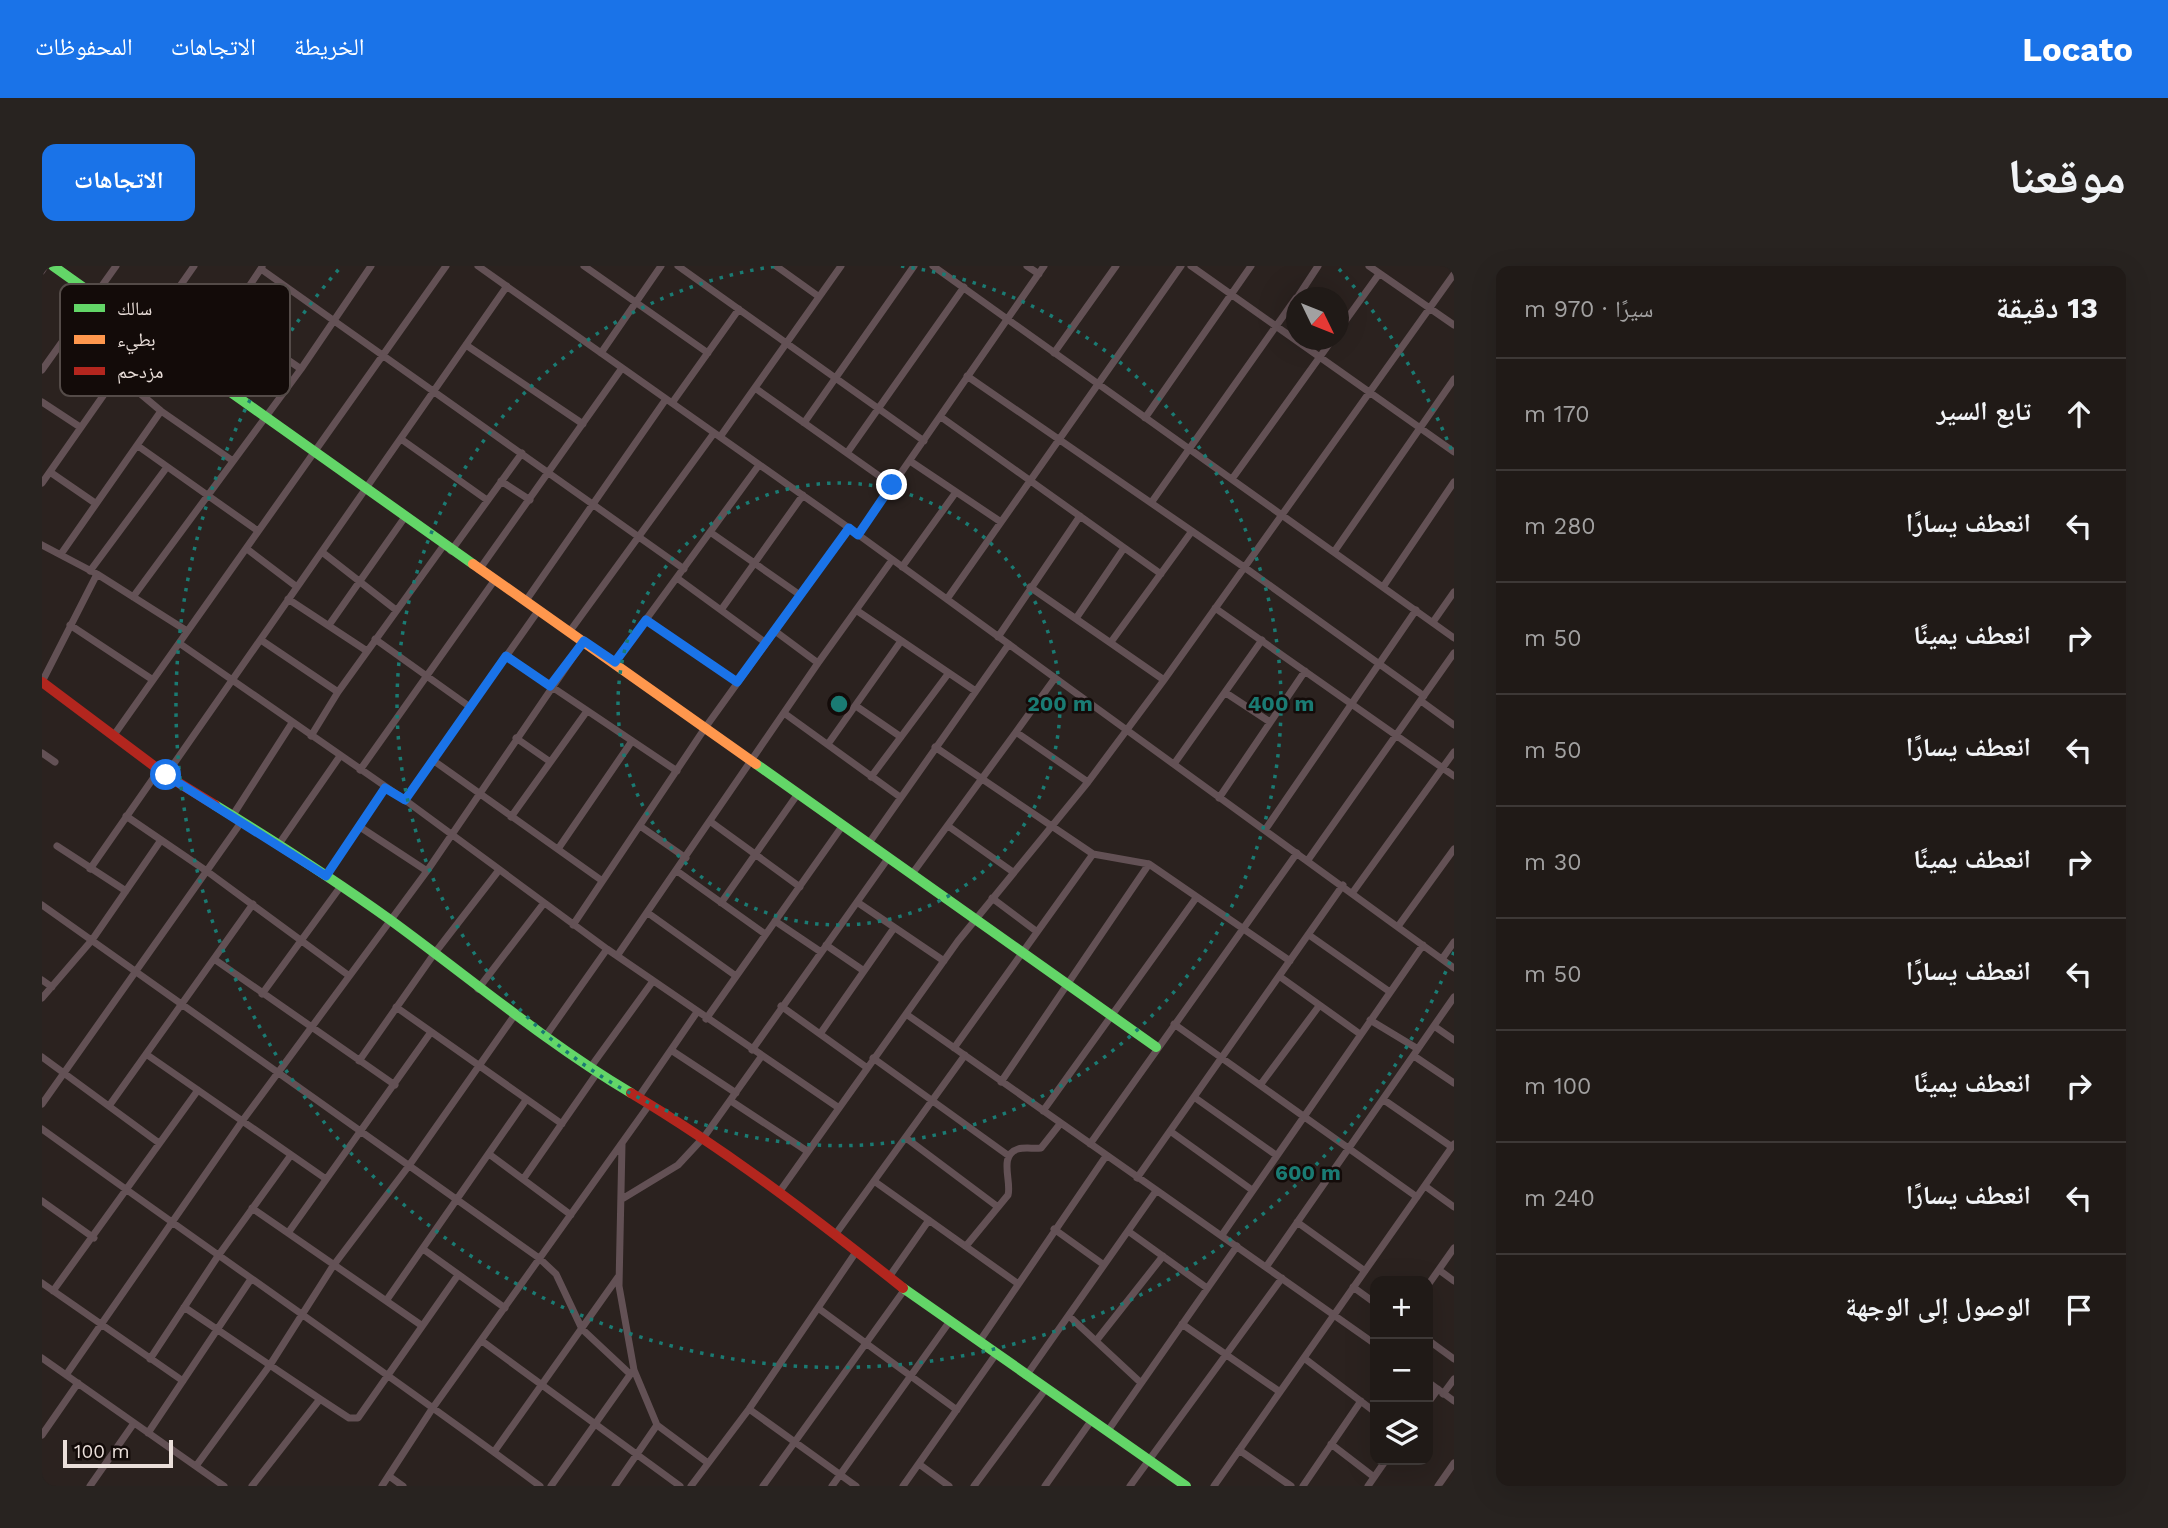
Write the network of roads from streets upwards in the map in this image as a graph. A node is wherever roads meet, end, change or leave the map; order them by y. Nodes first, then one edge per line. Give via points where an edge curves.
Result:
1 (46, 266) edge
2 (53, 266) edge
3 (116, 266) edge
4 (194, 266) edge
5 (370, 266) edge
6 (446, 266) edge
7 (478, 266) edge
8 (661, 266) edge
9 (678, 266) edge
10 (776, 266) edge
11 (841, 266) edge
12 (914, 266) edge
13 (933, 266) edge
14 (1027, 266) edge
15 (1044, 266) edge
16 (1116, 266) edge
17 (1181, 266) edge
18 (1191, 266) edge
19 (1251, 266) edge
20 (1318, 266) edge
21 (1369, 266) edge
22 (262, 267) edge
23 (589, 267) edge
24 (42, 271) edge
25 (1039, 274) junction
26 (1379, 274) junction
27 (1454, 274) edge
28 (78, 284) edge
29 (103, 284) edge
30 (181, 284) edge
31 (251, 284) edge
32 (285, 284) edge
33 (507, 286) junction
34 (964, 287) junction
35 (1304, 287) edge
36 (290, 288) edge
37 (1231, 295) junction
38 (818, 296) junction
39 (635, 303) junction
40 (739, 309) junction
41 (1429, 309) junction
42 (1286, 314) edge
43 (1349, 317) edge
44 (334, 320) junction
45 (1009, 320) junction
46 (1454, 325) edge
47 (1277, 327) junction
48 (786, 342) junction
49 (60, 344) edge
50 (466, 345) junction
51 (1325, 350) edge
52 (601, 353) junction
53 (708, 353) junction
54 (1054, 353) junction
55 (383, 355) junction
56 (1320, 357) junction
57 (290, 361) edge
58 (622, 368) junction
59 (301, 369) junction
60 (42, 370) edge
61 (967, 376) junction
62 (836, 378) junction
63 (1454, 379) edge
64 (290, 384) edge
65 (1099, 384) junction
66 (755, 388) junction
67 (434, 392) junction
68 (1369, 392) junction
69 (102, 396) edge
70 (143, 396) edge
71 (236, 396) edge
72 (281, 396) edge
73 (669, 401) junction
74 (42, 402) edge
75 (877, 408) junction
76 (161, 411) junction
77 (266, 417) junction
78 (941, 417) junction
79 (1145, 418) junction
80 (804, 423) junction
81 (583, 424) junction
82 (80, 427) junction
83 (1420, 428) junction
84 (717, 435) junction
85 (401, 439) junction
86 (1060, 440) junction
87 (924, 441) junction
88 (138, 446) junction
89 (1190, 449) junction
90 (314, 452) junction
91 (1454, 452) edge
92 (522, 453) junction
93 (847, 453) junction
94 (233, 461) junction
95 (910, 461) junction
96 (759, 465) junction
97 (167, 467) junction
98 (50, 472) junction
99 (549, 472) junction
100 (1232, 480) junction
101 (501, 481) junction
102 (1030, 481) junction
103 (1454, 482) edge
104 (42, 483) edge
105 (892, 485) junction
106 (366, 490) junction
107 (956, 492) junction
108 (803, 495) junction
109 (208, 497) junction
110 (487, 500) junction
111 (530, 500) junction
112 (95, 503) junction
113 (1151, 503) junction
114 (593, 504) junction
115 (1281, 514) junction
116 (1080, 516) junction
117 (405, 517) junction
118 (1001, 522) junction
119 (849, 528) junction
120 (258, 531) junction
121 (710, 531) junction
122 (1192, 531) junction
123 (858, 535) junction
124 (639, 536) junction
125 (42, 545) edge
126 (447, 548) junction
127 (1124, 548) junction
128 (247, 549) junction
129 (322, 552) junction
130 (1334, 552) junction
131 (61, 554) junction
132 (892, 560) junction
133 (754, 563) junction
134 (902, 567) junction
135 (1244, 567) junction
136 (684, 569) junction
137 (479, 570) junction
138 (93, 573) junction
139 (1161, 574) junction
140 (677, 578) junction
141 (494, 580) junction
142 (360, 581) junction
143 (297, 587) junction
144 (1030, 587) junction
145 (1383, 587) junction
146 (1454, 592) edge
147 (800, 595) junction
148 (134, 597) junction
149 (288, 599) junction
150 (947, 599) junction
151 (525, 602) junction
152 (1215, 608) junction
153 (396, 610) junction
154 (721, 610) junction
155 (856, 610) junction
156 (1416, 610) junction
157 (538, 611) junction
158 (1077, 617) junction
159 (646, 620) junction
160 (1433, 622) junction
161 (70, 625) junction
162 (329, 625) junction
163 (187, 631) junction
164 (570, 631) junction
165 (775, 631) junction
166 (998, 636) junction
167 (1454, 638) edge
168 (375, 639) junction
169 (261, 640) junction
170 (1262, 640) junction
171 (584, 641) junction
172 (901, 641) junction
173 (1111, 642) junction
174 (180, 643) junction
175 (766, 643) junction
176 (1009, 645) junction
177 (367, 650) junction
178 (1454, 653) edge
179 (506, 656) junction
180 (615, 662) junction
181 (818, 663) junction
182 (1378, 663) junction
183 (1305, 671) junction
184 (948, 674) junction
185 (426, 675) junction
186 (1055, 678) junction
187 (153, 680) junction
188 (231, 680) junction
189 (1164, 680) junction
190 (42, 682) edge
191 (737, 682) junction
192 (550, 686) junction
193 (974, 690) junction
194 (338, 692) junction
195 (1226, 693) junction
196 (1423, 699) junction
197 (1350, 703) junction
198 (856, 706) junction
199 (470, 707) junction
200 (587, 710) junction
201 (784, 713) junction
202 (1270, 722) junction
203 (292, 723) junction
204 (1454, 725) edge
205 (705, 728) junction
206 (1127, 730) junction
207 (1016, 732) junction
208 (114, 735) junction
209 (310, 736) junction
210 (1397, 736) junction
211 (901, 737) junction
212 (516, 738) junction
213 (632, 741) junction
214 (828, 744) junction
215 (935, 747) junction
216 (1454, 752) edge
217 (42, 753) edge
218 (340, 756) junction
219 (751, 760) junction
220 (433, 761) junction
221 (549, 761) junction
222 (55, 762) dead end
223 (1174, 764) junction
224 (1443, 768) junction
225 (360, 770) junction
226 (677, 771) junction
227 (162, 772) junction
228 (1454, 776) edge
229 (871, 778) junction
230 (982, 778) junction
231 (1088, 782) junction
232 (385, 788) junction
233 (477, 793) junction
234 (797, 794) junction
235 (900, 797) junction
236 (1219, 797) junction
237 (405, 800) junction
238 (126, 816) junction
239 (511, 817) junction
240 (237, 818) junction
241 (711, 822) junction
242 (843, 825) junction
243 (1052, 825) junction
244 (640, 826) junction
245 (948, 826) junction
246 (360, 827) junction
247 (1265, 830) junction
248 (452, 835) junction
249 (161, 840) junction
250 (869, 843) junction
251 (279, 844) junction
252 (57, 846) dead end
253 (558, 849) junction
254 (1453, 851) edge
255 (755, 853) junction
256 (1297, 853) junction
257 (1093, 854) junction
258 (889, 857) junction
259 (686, 858) junction
260 (1308, 860) junction
261 (1149, 864) junction
262 (90, 869) junction
263 (499, 870) junction
264 (427, 871) junction
265 (677, 871) junction
266 (208, 872) junction
267 (1013, 873) junction
268 (912, 874) junction
269 (326, 876) junction
270 (601, 880) junction
271 (1343, 885) junction
272 (341, 886) junction
273 (800, 887) junction
274 (126, 891) junction
275 (1353, 892) junction
276 (992, 898) junction
277 (1196, 898) junction
278 (722, 902) junction
279 (857, 902) junction
280 (544, 903) junction
281 (253, 904) junction
282 (42, 905) edge
283 (648, 913) junction
284 (975, 919) junction
285 (390, 920) junction
286 (775, 921) junction
287 (573, 925) junction
288 (1399, 925) junction
289 (894, 928) junction
290 (1242, 930) junction
291 (1036, 931) junction
292 (765, 934) junction
293 (1309, 935) junction
294 (92, 940) junction
295 (303, 940) junction
296 (1454, 942) edge
297 (1423, 944) junction
298 (823, 948) junction
299 (607, 949) junction
300 (1021, 951) junction
301 (434, 954) junction
302 (617, 956) junction
303 (214, 959) junction
304 (1442, 959) junction
305 (944, 961) junction
306 (1290, 961) junction
307 (1454, 968) edge
308 (864, 971) junction
309 (135, 974) junction
310 (348, 975) junction
311 (736, 976) junction
312 (1279, 976) junction
313 (42, 980) edge
314 (653, 981) junction
315 (1066, 982) junction
316 (52, 987) junction
317 (478, 989) junction
318 (1390, 992) junction
319 (262, 994) junction
320 (1454, 997) edge
321 (42, 998) edge
322 (180, 1006) junction
323 (782, 1006) junction
324 (1319, 1006) junction
325 (396, 1007) junction
326 (697, 1012) junction
327 (906, 1014) junction
328 (1112, 1014) junction
329 (514, 1016) junction
330 (706, 1018) junction
331 (1370, 1020) junction
332 (1174, 1024) junction
333 (1434, 1027) junction
334 (310, 1028) junction
335 (431, 1032) junction
336 (820, 1034) junction
337 (1360, 1034) junction
338 (545, 1037) junction
339 (1454, 1040) edge
340 (1156, 1047) junction
341 (954, 1048) junction
342 (671, 1050) junction
343 (752, 1050) junction
344 (1416, 1053) junction
345 (146, 1054) junction
346 (965, 1055) junction
347 (761, 1056) junction
348 (1223, 1057) junction
349 (42, 1058) edge
350 (873, 1058) junction
351 (359, 1061) junction
352 (476, 1066) junction
353 (866, 1067) junction
354 (594, 1071) junction
355 (64, 1074) junction
356 (277, 1074) junction
357 (1001, 1082) junction
358 (1454, 1083) edge
359 (395, 1084) junction
360 (1261, 1084) junction
361 (198, 1090) junction
362 (733, 1097) junction
363 (1194, 1097) junction
364 (638, 1098) junction
365 (526, 1100) junction
366 (1384, 1100) junction
367 (932, 1102) junction
368 (42, 1104) edge
369 (649, 1105) junction
370 (109, 1106) junction
371 (839, 1108) junction
372 (1042, 1111) junction
373 (1303, 1115) junction
374 (243, 1120) junction
375 (562, 1124) junction
376 (1060, 1124) junction
377 (42, 1129) edge
378 (1171, 1131) junction
379 (359, 1133) junction
380 (704, 1138) junction
381 (906, 1138) junction
382 (159, 1143) junction
383 (622, 1143) junction
384 (1090, 1144) junction
385 (1453, 1145) edge
386 (1349, 1147) junction
387 (807, 1151) junction
388 (489, 1154) junction
389 (291, 1155) junction
390 (1276, 1155) junction
391 (1009, 1156) junction
392 (1106, 1156) junction
393 (1445, 1157) junction
394 (1454, 1164) edge
395 (408, 1167) junction
396 (524, 1178) junction
397 (1137, 1178) junction
398 (326, 1179) junction
399 (874, 1181) junction
400 (1426, 1185) junction
401 (1252, 1190) junction
402 (126, 1191) junction
403 (780, 1191) junction
404 (1156, 1191) junction
405 (1417, 1197) junction
406 (622, 1199) junction
407 (42, 1201) edge
408 (456, 1201) junction
409 (1454, 1206) edge
410 (998, 1207) junction
411 (252, 1208) junction
412 (571, 1215) junction
413 (929, 1220) junction
414 (1297, 1222) junction
415 (172, 1224) junction
416 (1054, 1229) junction
417 (1128, 1231) junction
418 (288, 1233) junction
419 (835, 1235) junction
420 (1222, 1235) junction
421 (94, 1238) junction
422 (966, 1246) junction
423 (1237, 1246) junction
424 (1454, 1248) edge
425 (423, 1249) junction
426 (856, 1252) junction
427 (218, 1256) junction
428 (1163, 1256) junction
429 (540, 1258) junction
430 (1104, 1265) junction
431 (333, 1266) junction
432 (1266, 1267) junction
433 (1439, 1270) junction
434 (1365, 1271) junction
435 (458, 1275) junction
436 (619, 1276) junction
437 (889, 1277) junction
438 (1282, 1278) junction
439 (1433, 1278) edge
440 (251, 1279) junction
441 (1454, 1281) edge
442 (42, 1283) edge
443 (1017, 1283) junction
444 (1353, 1287) junction
445 (905, 1289) junction
446 (1207, 1289) junction
447 (53, 1291) junction
448 (1370, 1299) edge
449 (386, 1301) junction
450 (184, 1307) junction
451 (505, 1307) junction
452 (818, 1308) junction
453 (303, 1313) junction
454 (1334, 1315) junction
455 (1069, 1316) junction
456 (950, 1321) junction
457 (1182, 1324) junction
458 (102, 1325) junction
459 (421, 1325) junction
460 (218, 1328) junction
461 (582, 1329) junction
462 (1370, 1340) edge
463 (482, 1341) junction
464 (1096, 1341) junction
465 (979, 1342) junction
466 (866, 1343) junction
467 (1433, 1344) edge
468 (996, 1354) junction
469 (1228, 1355) junction
470 (42, 1358) edge
471 (1304, 1358) junction
472 (150, 1359) junction
473 (1454, 1359) edge
474 (270, 1365) junction
475 (632, 1372) junction
476 (911, 1374) junction
477 (66, 1375) junction
478 (386, 1375) junction
479 (1026, 1376) junction
480 (1454, 1379) edge
481 (183, 1381) junction
482 (1140, 1382) junction
483 (78, 1383) junction
484 (541, 1385) junction
485 (1433, 1386) edge
486 (1045, 1390) junction
487 (1280, 1392) junction
488 (1441, 1392) junction
489 (320, 1399) junction
490 (1361, 1401) junction
491 (1454, 1401) edge
492 (1429, 1402) edge
493 (1370, 1408) edge
494 (432, 1409) junction
495 (749, 1409) junction
496 (957, 1410) junction
497 (1091, 1421) junction
498 (134, 1423) junction
499 (593, 1424) junction
500 (657, 1425) junction
501 (1107, 1432) junction
502 (148, 1433) junction
503 (42, 1435) edge
504 (794, 1443) junction
505 (1331, 1444) junction
506 (1239, 1450) junction
507 (494, 1452) junction
508 (637, 1455) junction
509 (1149, 1460) junction
510 (708, 1463) junction
511 (919, 1464) junction
512 (1454, 1464) edge
513 (1382, 1465) edge
514 (195, 1466) junction
515 (840, 1475) junction
516 (389, 1476) junction
517 (1374, 1476) junction
518 (94, 1484) edge
519 (224, 1486) edge
520 (252, 1486) edge
521 (382, 1486) edge
522 (403, 1486) edge
523 (540, 1486) edge
524 (551, 1486) edge
525 (615, 1486) edge
526 (680, 1486) edge
527 (691, 1486) edge
528 (763, 1486) edge
529 (832, 1486) edge
530 (856, 1486) edge
531 (903, 1486) edge
532 (949, 1486) edge
533 (974, 1486) edge
534 (1045, 1486) edge
535 (1130, 1486) edge
536 (1186, 1486) edge
537 (1214, 1486) edge
538 (1291, 1486) edge
539 (1303, 1486) edge
540 (1368, 1486) edge
541 (1438, 1486) edge

1 - 24 street
2 - 28 street
3 - 29 street
4 - 30 street
5 - 44 street
6 - 55 street
7 - 33 street
8 - 39 street
9 - 40 street
10 - 38 street
11 - 38 street
12 - 62 street
13 - 34 street
14 - 25 street
15 - 25 street
16 - 54 street
17 - 65 street
18 - 37 street
19 - 37 street
20 - 35 street
21 - 26 street
22 - 31 street
22 - 32 street
23 - 39 street
25 - 45 street
26 - 41 street
26 - 43 street
27 - 41 street
33 - 50 street
33 - 52 street
34 - 45 street
34 - 75 street
36 - 44 street
37 - 47 street
37 - 79 street
38 - 48 street
39 - 52 street
39 - 53 street
40 - 48 street
40 - 53 street
41 - 46 street
41 - 68 street
42 - 47 street
44 - 55 street
44 - 59 street
45 - 54 street
45 - 61 street
47 - 56 street
47 - 89 street
48 - 62 street
48 - 66 street
49 - 60 street
50 - 67 street
50 - 81 street
51 - 56 street
52 - 58 street
53 - 73 street
54 - 65 street
55 - 67 street
55 - 90 street
56 - 68 street
56 - 100 street
57 - 59 street
58 - 73 street
58 - 81 street
59 - 64 street
61 - 78 street
61 - 86 street
62 - 75 street
62 - 80 street
63 - 83 street
65 - 79 street
65 - 86 street
66 - 80 street
66 - 84 street
67 - 85 street
67 - 92 street
68 - 83 street
68 - 115 street
69 - 82 street
70 - 76 street
71 - 77 street
72 - 77 street
73 - 84 street
73 - 114 street
74 - 82 street
75 - 87 street
75 - 93 street
76 - 88 street
76 - 94 street
77 - 90 street
77 - 94 street
78 - 87 street
78 - 102 street
79 - 89 street
80 - 93 street
81 - 99 street
82 - 98 street
83 - 91 street
83 - 130 street
84 - 96 street
84 - 124 street
85 - 106 street
85 - 110 street
86 - 102 street
86 - 113 street
87 - 95 street
88 - 97 street
88 - 112 street
89 - 100 street
89 - 113 street
90 - 106 street
90 - 120 street
92 - 99 street
92 - 101 street
93 - 105 street
94 - 109 street
95 - 105 street
95 - 107 street
96 - 108 street
96 - 121 street
97 - 109 street
97 - 138 street
98 - 104 street
98 - 112 street
99 - 111 street
99 - 114 street
100 - 115 street
101 - 110 street
101 - 111 street
102 - 116 street
102 - 118 street
103 - 145 street
105 - 123 street
106 - 117 street
106 - 129 street
107 - 118 street
107 - 134 street
108 - 119 street
108 - 133 street
109 - 120 street
109 - 148 street
110 - 126 street
111 - 137 street
112 - 131 street
113 - 122 street
114 - 124 street
114 - 151 street
115 - 130 street
115 - 135 street
116 - 127 street
116 - 144 street
117 - 126 street
117 - 142 street
118 - 150 street
119 - 123 street
119 - 147 street
120 - 128 street
121 - 133 street
121 - 136 street
122 - 135 street
122 - 139 street
123 - 132 street
124 - 136 street
124 - 164 street
125 - 131 street
126 - 137 street
126 - 153 street
127 - 139 street
127 - 158 street
128 - 143 street
128 - 163 street
129 - 142 street
129 - 143 street
130 - 145 street
131 - 138 street
132 - 134 street
132 - 155 street
133 - 147 street
133 - 154 street
134 - 150 street
135 - 152 street
135 - 182 street
136 - 140 street
137 - 141 street
138 - 148 street
138 - 161 street
139 - 173 street
140 - 154 street
140 - 159 street
141 - 151 street
141 - 185 street
142 - 153 street
142 - 162 street
143 - 149 street
144 - 158 street
144 - 166 street
145 - 156 street
146 - 160 street
147 - 165 street
148 - 163 street
149 - 162 street
149 - 169 street
150 - 166 street
151 - 157 street
152 - 170 street
152 - 189 street
153 - 168 street
154 - 175 street
155 - 172 street
155 - 181 street
156 - 160 street
156 - 182 street
157 - 164 street
157 - 179 street
158 - 173 street
159 - 180 street
159 - 191 street
160 - 167 street
161 - 187 street
161 - 190 street
162 - 177 street
163 - 174 street
164 - 171 street
165 - 175 street
165 - 181 street
166 - 176 street
168 - 177 street
168 - 185 street
169 - 188 street
169 - 194 street
170 - 183 street
170 - 195 street
171 - 180 street
171 - 192 street
172 - 184 street
172 - 198 street
173 - 189 street
174 - 187 street
174 - 188 street
175 - 191 street
176 - 186 street
176 - 193 street
177 - 194 street
178 - 196 street
179 - 192 street
179 - 199 street
180 - 205 street
181 - 201 street
182 - 196 street
182 - 197 street
183 - 197 street
183 - 202 street
184 - 193 street
184 - 211 street
185 - 199 street
185 - 225 street
186 - 206 street
186 - 207 street
187 - 208 street
188 - 203 street
188 - 227 street
189 - 206 street
190 - 208 street
191 - 205 street
192 - 200 street
192 - 212 street
193 - 215 street
194 - 209 street
195 - 202 street
195 - 223 street
196 - 204 street
196 - 210 street
197 - 210 street
197 - 247 street
198 - 211 street
198 - 214 street
199 - 220 street
200 - 213 street
200 - 221 street
201 - 214 street
201 - 219 street
202 - 236 street
203 - 209 street
203 - 240 street
205 - 219 street
205 - 226 street
206 - 223 street
206 - 231 street
207 - 230 street
207 - 231 street
208 - 227 street
209 - 218 street
210 - 224 street
210 - 260 street
211 - 229 street
212 - 221 street
212 - 233 street
213 - 226 street
213 - 253 street
214 - 229 street
215 - 230 street
215 - 235 street
216 - 224 street
217 - 222 street
218 - 225 street
218 - 251 street
219 - 234 street
219 - 241 street
220 - 233 street
220 - 237 street
221 - 239 street
223 - 236 street
224 - 228 street
224 - 275 street
225 - 232 street
226 - 244 street
227 - 238 street
227 - 240 street
229 - 235 street
230 - 243 street
230 - 245 street
231 - 243 street
232 - 237 street
232 - 246 street
233 - 239 street
233 - 248 street
234 - 242 street
234 - 255 street
235 - 250 street
236 - 247 street
237 - 248 street
238 - 249 street
238 - 262 street
239 - 253 street
240 - 251 street
240 - 266 street
241 - 255 street
241 - 259 street
242 - 250 street
242 - 273 street
243 - 257 street
243 - 267 street
244 - 259 street
244 - 270 street
245 - 267 street
245 - 268 street
246 - 264 street
246 - 269 street
247 - 256 street
248 - 263 street
248 - 264 street
249 - 266 street
249 - 274 street
250 - 258 street
251 - 269 street
252 - 262 street
253 - 270 street
254 - 288 street
255 - 273 street
255 - 278 street
256 - 260 street
256 - 290 street
257 - 261 street
257 - 291 street
258 - 268 street
258 - 279 street
259 - 265 street
260 - 271 street
261 - 277 street
261 - 315 street
262 - 274 street
263 - 280 street
263 - 301 street
264 - 285 street
265 - 278 street
265 - 283 street
266 - 281 street
266 - 309 street
267 - 276 street
268 - 284 street
269 - 272 street
270 - 287 street
271 - 275 street
271 - 293 street
272 - 285 street
272 - 295 street
273 - 286 street
274 - 294 street
275 - 288 street
276 - 284 street
276 - 291 street
277 - 290 street
277 - 328 street
278 - 292 street
279 - 289 street
279 - 298 street
280 - 287 street
280 - 317 street
281 - 295 street
281 - 303 street
282 - 294 street
283 - 302 street
283 - 311 street
284 - 300 street
284 - 305 street
285 - 301 street
285 - 310 street
286 - 292 street
286 - 298 street
287 - 299 street
288 - 297 street
289 - 305 street
289 - 308 street
290 - 306 street
290 - 332 street
291 - 300 street
292 - 311 street
293 - 306 street
293 - 318 street
294 - 309 street
294 - 316 street
295 - 310 street
295 - 319 street
296 - 304 street
297 - 304 street
297 - 318 street
298 - 308 street
298 - 323 street
299 - 302 street
299 - 338 street
300 - 315 street
300 - 341 street
301 - 317 street
301 - 325 street
302 - 314 street
303 - 319 street
303 - 322 street
304 - 307 street
305 - 327 street
306 - 312 street
308 - 336 street
309 - 322 street
309 - 355 street
310 - 334 street
311 - 330 street
312 - 324 street
312 - 348 street
313 - 316 street
314 - 326 street
314 - 354 street
315 - 328 street
315 - 357 street
316 - 321 street
317 - 329 street
318 - 331 street
319 - 334 street
320 - 333 street
322 - 345 street
322 - 356 street
323 - 336 street
323 - 343 street
324 - 337 street
324 - 360 street
325 - 335 street
325 - 351 street
326 - 330 street
326 - 342 street
327 - 341 street
327 - 350 street
328 - 340 street
328 - 372 street
329 - 338 street
329 - 352 street
330 - 343 street
331 - 337 street
331 - 344 street
332 - 340 street
332 - 348 street
333 - 339 street
333 - 344 street
334 - 351 street
334 - 356 street
335 - 352 street
335 - 359 street
336 - 353 street
337 - 373 street
338 - 354 street
340 - 384 street
341 - 346 street
342 - 362 street
342 - 364 street
343 - 347 street
344 - 358 street
344 - 366 street
345 - 361 street
345 - 370 street
346 - 357 street
346 - 367 street
347 - 362 street
347 - 371 street
348 - 360 street
348 - 363 street
349 - 355 street
350 - 353 street
350 - 367 street
351 - 359 street
352 - 365 street
352 - 395 street
353 - 371 street
354 - 364 street
354 - 375 street
355 - 368 street
355 - 370 street
356 - 374 street
356 - 379 street
357 - 372 street
359 - 379 street
360 - 373 street
361 - 374 street
361 - 382 street
362 - 380 street
362 - 387 street
363 - 378 street
363 - 390 street
364 - 369 street
365 - 375 street
365 - 388 street
366 - 385 street
366 - 386 street
367 - 381 street
367 - 391 street
369 - 380 street
369 - 383 street
370 - 382 street
371 - 387 street
372 - 376 street
373 - 386 street
373 - 390 street
374 - 389 street
374 - 415 street
375 - 396 street
376 - 384 street
376 - 391 street via 1041,1148 1019,1149
377 - 402 street
378 - 397 street
378 - 401 street
379 - 395 street
379 - 398 street
380 - 403 street
380 - 406 street via 675,1168
381 - 399 street
381 - 410 street
382 - 402 street
383 - 406 street
383 - 412 street
384 - 392 street
385 - 393 street
386 - 405 street
386 - 414 street
387 - 403 street
388 - 396 street
388 - 408 street
389 - 398 street
389 - 411 street
390 - 401 street
391 - 410 street via 1009,1192
392 - 397 street
392 - 416 street
393 - 394 street
393 - 400 street
395 - 408 street
395 - 431 street
396 - 412 street
397 - 404 street
398 - 418 street
399 - 413 street
399 - 419 street
400 - 405 street
400 - 409 street
401 - 420 street
402 - 415 street
402 - 421 street
403 - 419 street
404 - 417 street
404 - 420 street
405 - 434 street
406 - 436 street
407 - 421 street
408 - 425 street
408 - 429 street
410 - 422 street
411 - 418 street
411 - 427 street
412 - 429 street
413 - 422 street
413 - 437 street
414 - 432 street
414 - 434 street
415 - 427 street
415 - 458 street
416 - 430 street
416 - 443 street
417 - 428 street
417 - 430 street
418 - 431 street
419 - 426 street
420 - 423 street
421 - 447 street
422 - 443 street
423 - 432 street
423 - 446 street
424 - 433 street
425 - 435 street
425 - 449 street
426 - 437 street
426 - 452 street
427 - 440 street
427 - 450 street
428 - 446 street
428 - 464 street
429 - 451 street
429 - 461 street via 556,1274
430 - 455 street
431 - 449 street
431 - 453 street
432 - 438 street
433 - 439 street
433 - 441 street
434 - 444 street
435 - 451 street
435 - 459 street
436 - 461 street
436 - 475 street
437 - 445 street
438 - 454 street
438 - 469 street
440 - 453 street
440 - 460 street
442 - 447 street
443 - 465 street
444 - 448 street
444 - 454 street
445 - 456 street
445 - 466 street
446 - 457 street
447 - 458 street
449 - 459 street
450 - 460 street
450 - 472 street
451 - 463 street
452 - 466 street
452 - 495 street
453 - 474 street
453 - 478 street
454 - 462 street
454 - 471 street
455 - 464 street
455 - 479 street
456 - 465 street
456 - 476 street
457 - 469 street
457 - 482 street
458 - 472 street
458 - 477 street
459 - 478 street
460 - 474 street
460 - 481 street
461 - 475 street
461 - 484 street
463 - 484 street
463 - 494 street
464 - 482 street
465 - 468 street
466 - 476 street
466 - 504 street
467 - 473 street
468 - 479 street
468 - 496 street
469 - 487 street
469 - 509 street
470 - 477 street
471 - 487 street
471 - 490 street
472 - 481 street
474 - 489 street
474 - 514 street
475 - 499 street
475 - 500 street
476 - 496 street
476 - 515 street
477 - 483 street
478 - 489 street via 355,1419
478 - 494 street
479 - 486 street
480 - 488 street
481 - 502 street
482 - 501 street
483 - 498 street
483 - 503 street
484 - 499 street
484 - 507 street
485 - 488 street
486 - 497 street
486 - 533 street
487 - 506 street
488 - 491 street
488 - 492 street
489 - 520 street
490 - 493 street
490 - 505 street
494 - 507 street
494 - 516 street
495 - 504 street
495 - 510 street
496 - 511 street
497 - 501 street
497 - 534 street
498 - 502 street
498 - 518 street
499 - 508 street
499 - 524 street
500 - 508 street
500 - 510 street
501 - 509 street
502 - 514 street
504 - 515 street
504 - 528 street
505 - 517 street
505 - 539 street
506 - 537 street
506 - 538 street
507 - 523 street
508 - 525 street
508 - 526 street
509 - 535 street
509 - 536 street
510 - 527 street
511 - 531 street
511 - 532 street
512 - 541 street
513 - 517 street
514 - 519 street
515 - 529 street
515 - 530 street
516 - 521 street
516 - 522 street
517 - 540 street

